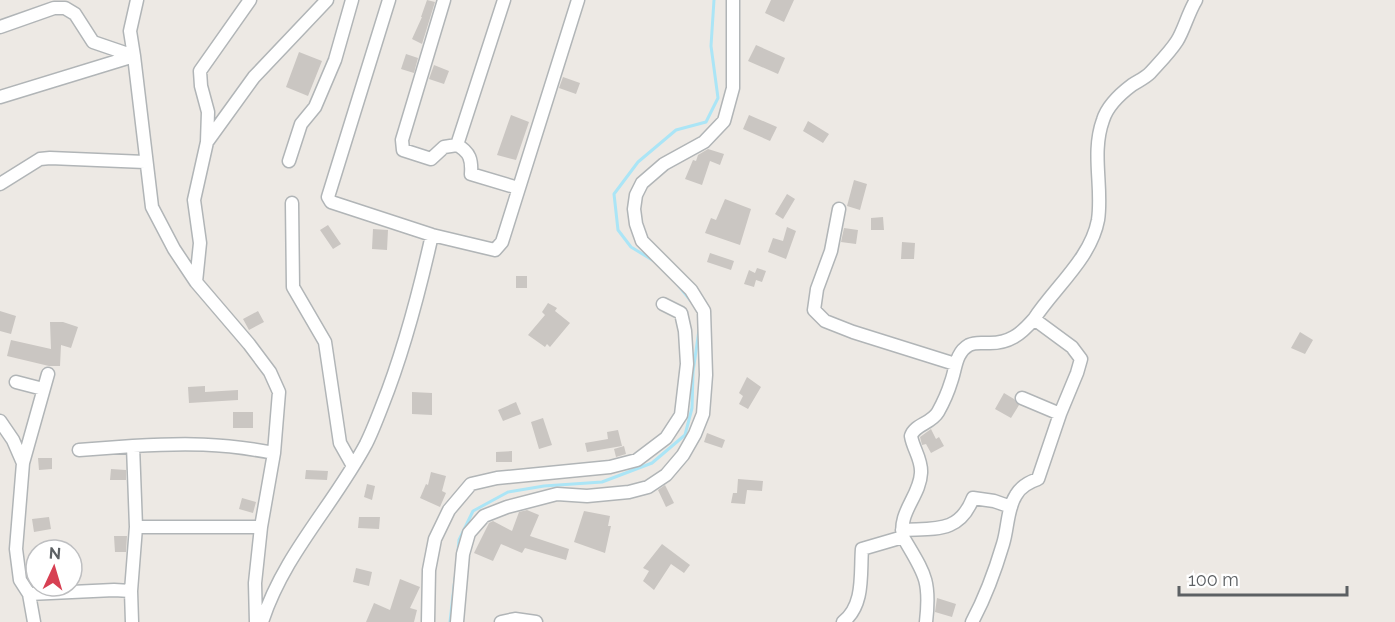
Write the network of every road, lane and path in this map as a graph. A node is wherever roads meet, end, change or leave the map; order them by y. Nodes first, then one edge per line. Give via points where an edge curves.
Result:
1 (137, 0) edge
2 (250, 0) edge
3 (327, 0) edge
4 (352, 0) edge
5 (389, 0) edge
6 (444, 0) edge
7 (504, 0) edge
8 (578, 0) edge
9 (733, 0) edge
10 (1196, 0) edge
11 (63, 4) edge
12 (0, 27) edge
13 (134, 56) junction
14 (0, 97) edge
15 (207, 142) junction
16 (457, 145) junction
17 (289, 161) dead end
18 (146, 162) junction
19 (0, 184) edge
20 (518, 188) junction
21 (292, 203) dead end
22 (839, 209) dead end
23 (432, 235) junction
24 (196, 282) junction
25 (663, 304) dead end
26 (1035, 319) junction
27 (955, 364) junction
28 (48, 374) dead end
29 (16, 382) dead end
30 (43, 389) junction
31 (1022, 399) dead end
32 (1060, 414) junction
33 (0, 420) edge
34 (133, 446) junction
35 (79, 450) dead end
36 (274, 453) junction
37 (22, 463) junction
38 (353, 466) junction
39 (1011, 507) junction
40 (136, 527) junction
41 (261, 527) junction
42 (903, 533) junction
43 (24, 586) edge
44 (84, 591) edge
45 (131, 591) junction
46 (30, 598) edge
47 (34, 622) edge
48 (132, 622) edge
49 (256, 622) edge
50 (262, 622) edge
51 (428, 622) edge
52 (457, 622) edge
53 (501, 622) edge
54 (536, 622) edge
55 (843, 622) edge
56 (926, 622) edge
57 (972, 622) edge

1 - 13 street via 130,31
2 - 15 street via 200,71 208,112
3 - 15 street via 254,77
4 - 17 street via 335,60 315,107 301,124
5 - 23 street via 328,197 331,202
6 - 16 street via 401,145 403,150 431,159 444,147
7 - 16 street
8 - 20 street
9 - 52 street via 733,88 724,121 704,142 664,164 642,183 634,209 642,241 691,290 704,311 706,375 703,414 695,434 666,475 648,488 587,496 557,494 484,516 469,533 463,554
10 - 26 street via 1177,41 1148,75 1115,100 1103,118 1097,223 1081,257
11 - 12 street
11 - 13 street via 75,14 93,42
13 - 14 street
13 - 18 street
15 - 24 street via 194,200 200,243
16 - 20 street via 468,152 471,174
18 - 19 street via 40,159
18 - 24 street via 152,207
20 - 23 street via 502,242 495,250
21 - 38 street via 293,287 325,342 340,443
22 - 27 street via 814,310 825,321 853,332
23 - 38 street via 398,368
24 - 36 street via 270,372 279,392
25 - 51 street via 681,313 687,364 681,415 666,438 638,460 610,467 471,484 449,510 435,539 429,570
26 - 27 street via 1013,340 968,346
26 - 32 street via 1072,347 1081,359
27 - 42 street via 938,412 912,433 921,477 904,515
28 - 30 street
29 - 30 street
30 - 37 street
31 - 32 street
32 - 39 street via 1038,478 1025,484
33 - 37 street
34 - 35 street
34 - 36 street via 201,443
34 - 40 street
36 - 41 street
37 - 43 street via 16,549
38 - 50 street via 298,547 270,598
39 - 42 street via 973,498 960,521 936,530
39 - 57 street via 1004,543
40 - 41 street
40 - 45 street
41 - 49 street via 255,583
42 - 55 street via 862,549 860,590 855,607
42 - 56 street via 927,581
44 - 45 street
45 - 48 street
46 - 47 street
53 - 54 street

